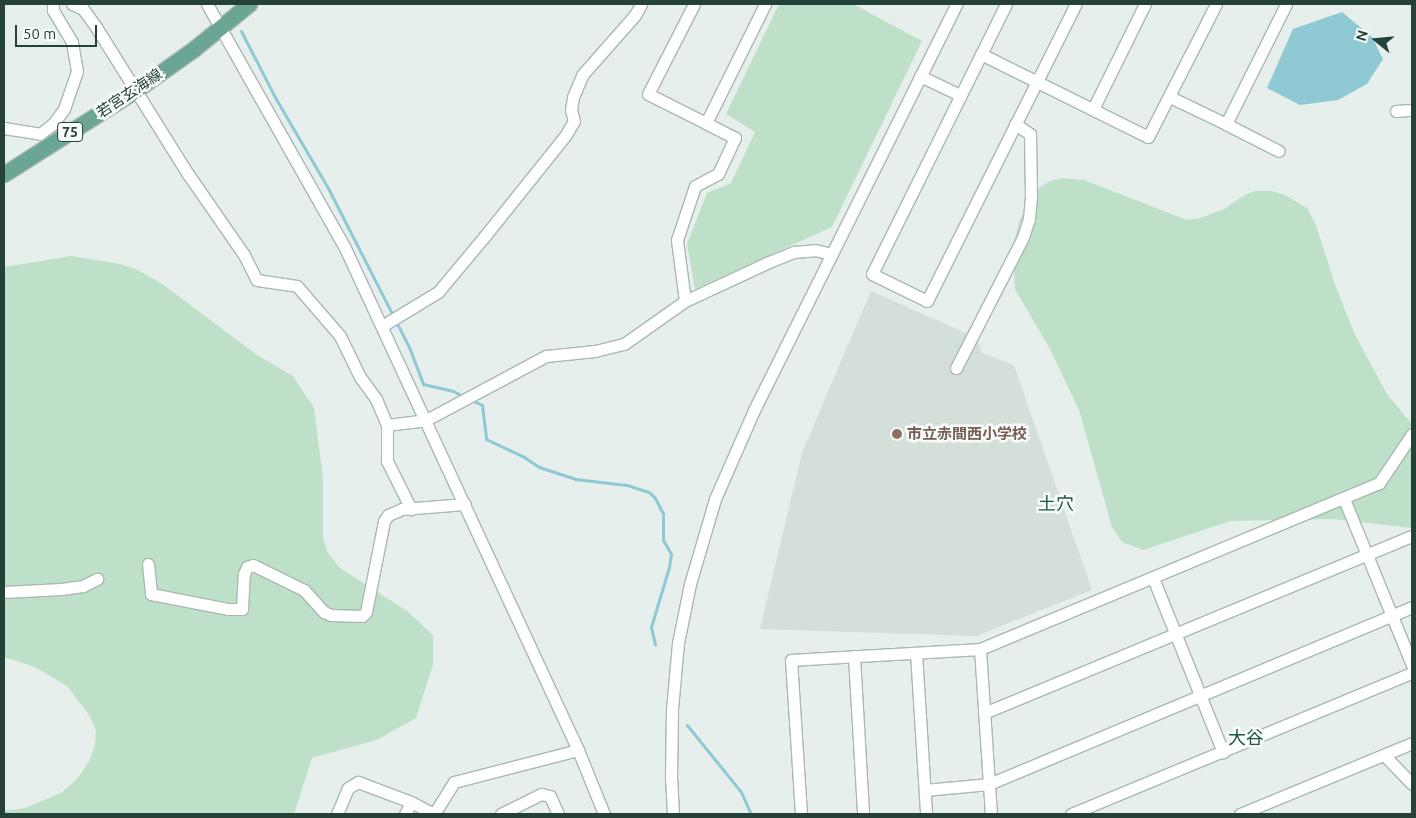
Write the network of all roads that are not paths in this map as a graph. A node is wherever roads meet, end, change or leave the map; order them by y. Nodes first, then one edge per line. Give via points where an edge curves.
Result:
1 (52, 4) edge
2 (72, 4) edge
3 (207, 4) edge
4 (249, 4) edge
5 (641, 4) edge
6 (694, 4) edge
7 (766, 4) edge
8 (956, 4) edge
9 (1006, 4) edge
10 (1076, 4) edge
11 (1145, 4) edge
12 (1216, 4) edge
13 (1286, 4) edge
14 (221, 27) junction
15 (981, 54) junction
16 (920, 76) junction
17 (1037, 82) junction
18 (136, 90) junction
19 (960, 95) junction
20 (1170, 97) junction
21 (1093, 110) junction
22 (1412, 110) edge
23 (1396, 111) dead end
24 (706, 123) junction
25 (1015, 124) junction
26 (1226, 124) junction
27 (4, 128) edge
28 (1279, 151) dead end
29 (4, 174) edge
30 (831, 254) junction
31 (684, 301) junction
32 (382, 326) junction
33 (956, 368) dead end
34 (426, 420) junction
35 (387, 425) junction
36 (1412, 434) edge
37 (1344, 499) junction
38 (464, 504) junction
39 (411, 509) junction
40 (1412, 536) edge
41 (1366, 555) junction
42 (148, 564) dead end
43 (1153, 578) junction
44 (97, 579) dead end
45 (4, 592) edge
46 (1412, 607) edge
47 (1392, 616) junction
48 (1175, 634) junction
49 (980, 649) junction
50 (916, 653) junction
51 (854, 656) junction
52 (1412, 665) edge
53 (1412, 673) edge
54 (1199, 695) junction
55 (984, 712) junction
56 (1412, 743) edge
57 (578, 750) junction
58 (1223, 752) junction
59 (1384, 755) junction
60 (989, 784) junction
61 (1412, 784) edge
62 (925, 790) junction
63 (411, 802) junction
64 (336, 814) edge
65 (405, 814) edge
66 (434, 814) edge
67 (501, 814) edge
68 (558, 814) edge
69 (604, 814) edge
70 (673, 814) edge
71 (801, 814) edge
72 (863, 814) edge
73 (926, 814) edge
74 (991, 814) edge
75 (1072, 814) edge
76 (1240, 814) edge

1 - 27 street via 72,42 77,72 64,109 40,134
2 - 18 street via 83,8
3 - 14 street
4 - 14 main road, 若宮玄海線 / 75
5 - 32 street via 583,74 573,97 571,110 574,121 565,136 438,292
6 - 24 street via 648,94
7 - 24 street
8 - 16 street
9 - 15 street
10 - 17 street
11 - 21 street
12 - 20 street
13 - 26 street
14 - 18 main road, 若宮玄海線 / 75
14 - 32 street via 345,248
15 - 17 street
15 - 19 street
16 - 19 street
16 - 30 street
17 - 21 street
17 - 25 street
18 - 29 main road, 若宮玄海線 / 75
18 - 35 street via 257,280 289,283 301,290 340,336
19 - 25 street via 872,274 927,301
20 - 21 street via 1148,137
20 - 26 street
22 - 23 street
24 - 31 street via 735,138 718,174 695,186 677,240
25 - 33 street via 1030,134 1029,219
26 - 28 street
30 - 31 street via 815,250 794,252
30 - 70 street via 737,445 705,529 690,584 675,671 671,744
31 - 34 street via 624,344 595,351 546,356
32 - 34 street
34 - 35 street
34 - 38 street
35 - 39 street via 387,461
36 - 37 street via 1379,483
37 - 41 street
37 - 43 street
38 - 39 street
38 - 57 street
39 - 42 street via 395,511 384,521 366,612 362,616 324,612 304,590 253,565 246,567 244,574 242,609 151,594
40 - 41 street
41 - 47 street
41 - 48 street
43 - 48 street
43 - 49 street
44 - 45 street via 83,586
46 - 47 street
47 - 52 street
47 - 54 street
48 - 54 street
48 - 55 street
49 - 50 street
49 - 55 street
50 - 51 street
50 - 62 street
51 - 71 street via 791,660
51 - 72 street
53 - 58 street
54 - 58 street
54 - 60 street
55 - 60 street
56 - 59 street
57 - 66 street via 454,782
57 - 69 street
58 - 75 street
59 - 61 street
59 - 76 street
60 - 62 street
60 - 74 street
62 - 73 street
63 - 64 street via 358,782 348,788
63 - 65 street
63 - 66 street
67 - 68 street via 541,794 550,796

